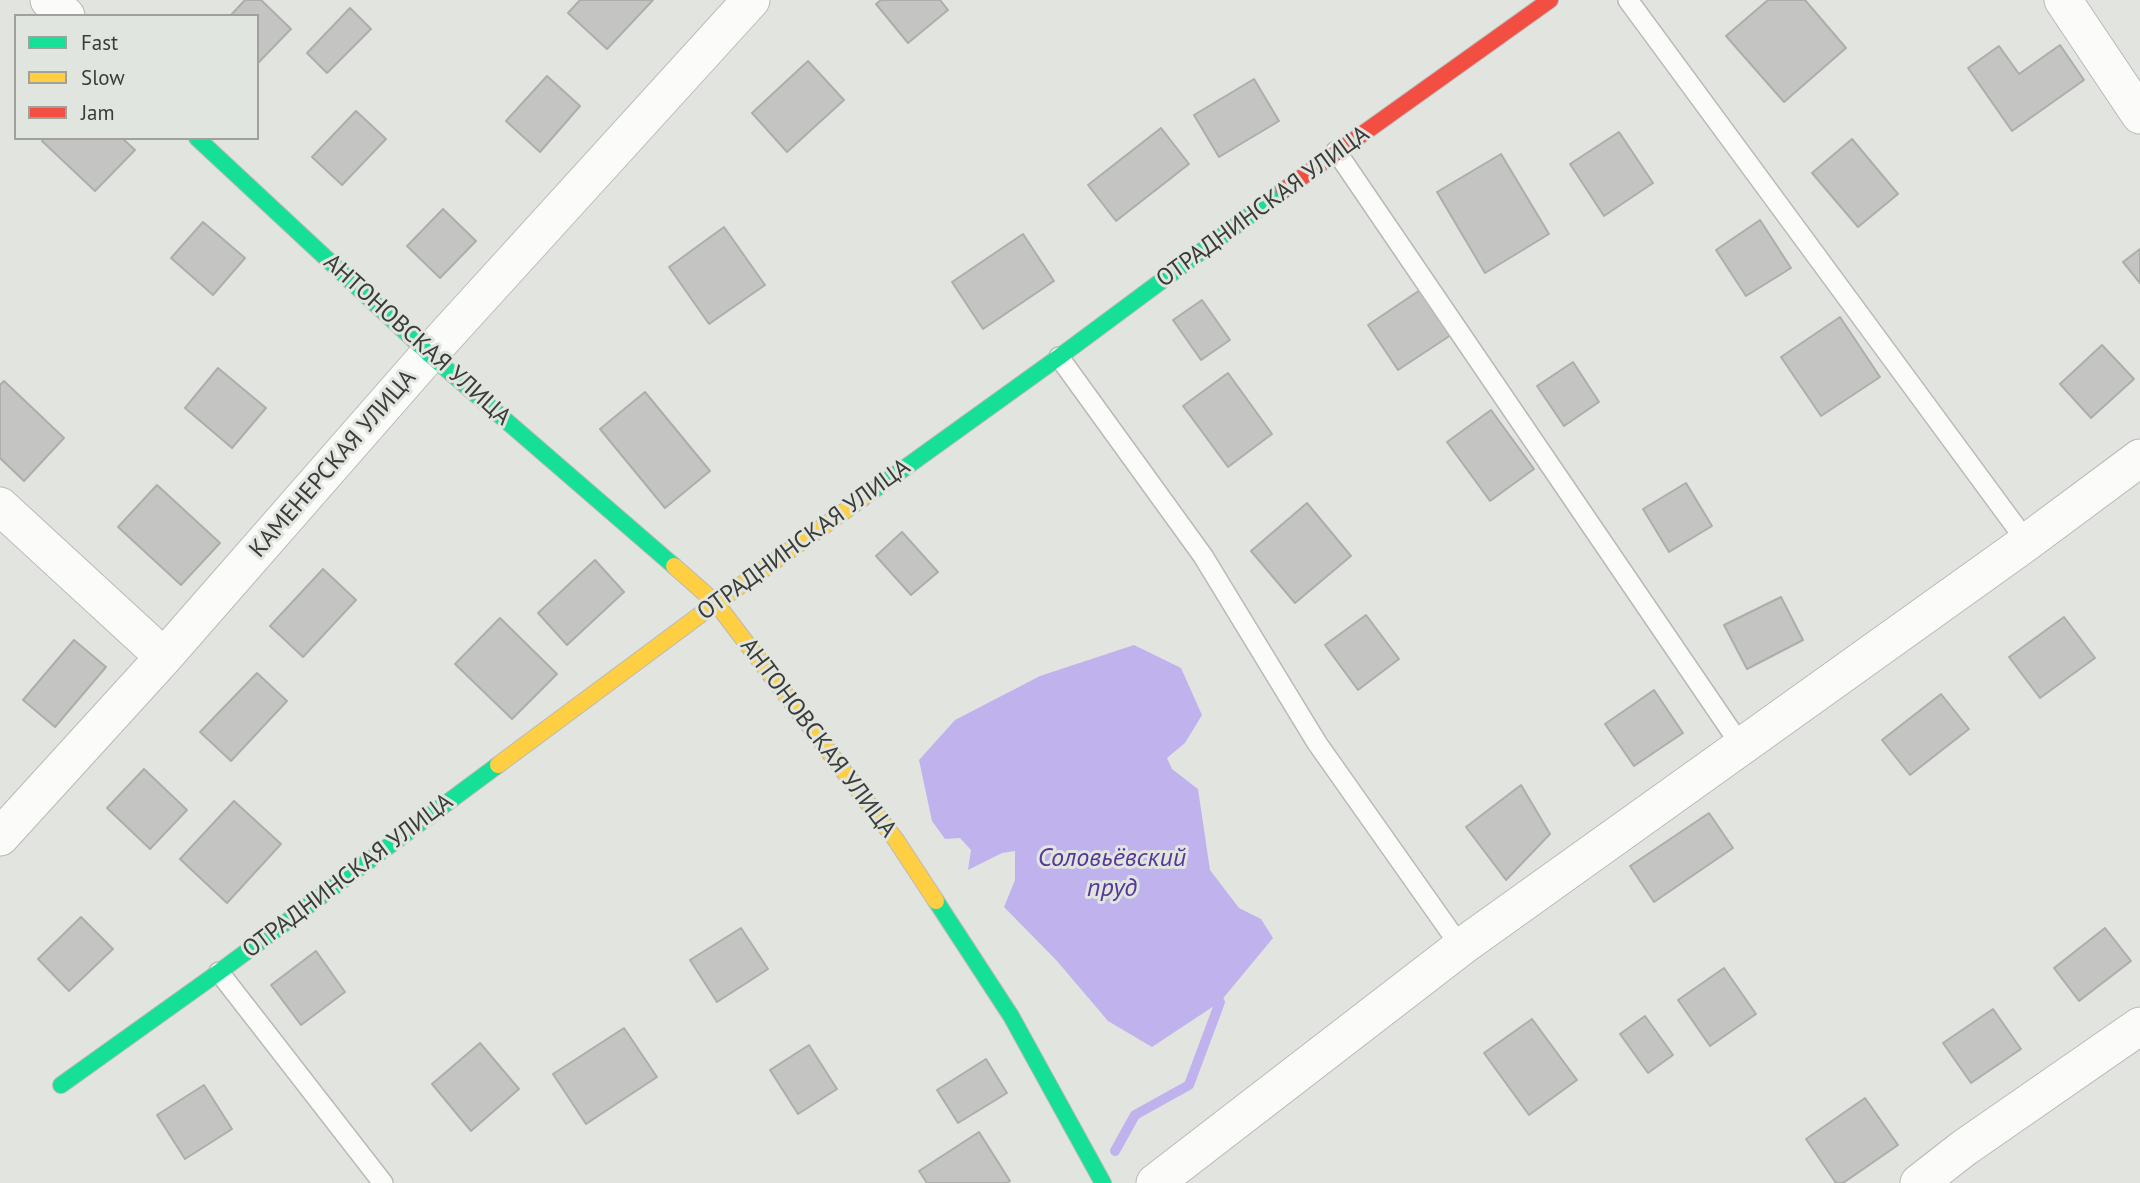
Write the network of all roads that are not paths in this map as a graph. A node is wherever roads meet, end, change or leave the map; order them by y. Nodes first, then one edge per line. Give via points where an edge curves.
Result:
1 (49, 0) edge
2 (751, 0) edge
3 (1550, 0) edge
4 (1628, 0) edge
5 (2063, 0) edge
6 (64, 14) edge
7 (2140, 115) edge
8 (199, 140) edge
9 (1336, 151) junction
10 (429, 354) junction
11 (1059, 357) junction
12 (2140, 458) edge
13 (0, 506) edge
14 (2027, 542) junction
15 (716, 603) junction
16 (164, 657) junction
17 (1742, 747) junction
18 (0, 837) edge
19 (1461, 947) junction
20 (219, 972) junction
21 (2140, 1026) edge
22 (61, 1084) dead end
23 (383, 1183) edge
24 (1103, 1183) edge
25 (1155, 1183) edge
26 (1919, 1183) edge

1 - 6 street
2 - 10 street, КАМЕНЕРСКАЯ УЛИЦА
3 - 9 street, ОТРАДНИНСКАЯ УЛИЦА
4 - 14 lane
5 - 7 street
8 - 10 street, АНТОНОВСКАЯ УЛИЦА
9 - 11 street, ОТРАДНИНСКАЯ УЛИЦА
9 - 17 lane
10 - 15 street, АНТОНОВСКАЯ УЛИЦА
10 - 16 street, КАМЕНЕРСКАЯ УЛИЦА
11 - 15 street, ОТРАДНИНСКАЯ УЛИЦА
11 - 19 lane via 1203,556 1317,743
12 - 14 street
13 - 16 street
14 - 17 street
15 - 20 street, ОТРАДНИНСКАЯ УЛИЦА
15 - 24 street, АНТОНОВСКАЯ УЛИЦА via 896,840 1011,1016
16 - 18 street, КАМЕНЕРСКАЯ УЛИЦА
17 - 19 street
19 - 25 street
20 - 22 street, ОТРАДНИНСКАЯ УЛИЦА
20 - 23 lane
21 - 26 street

